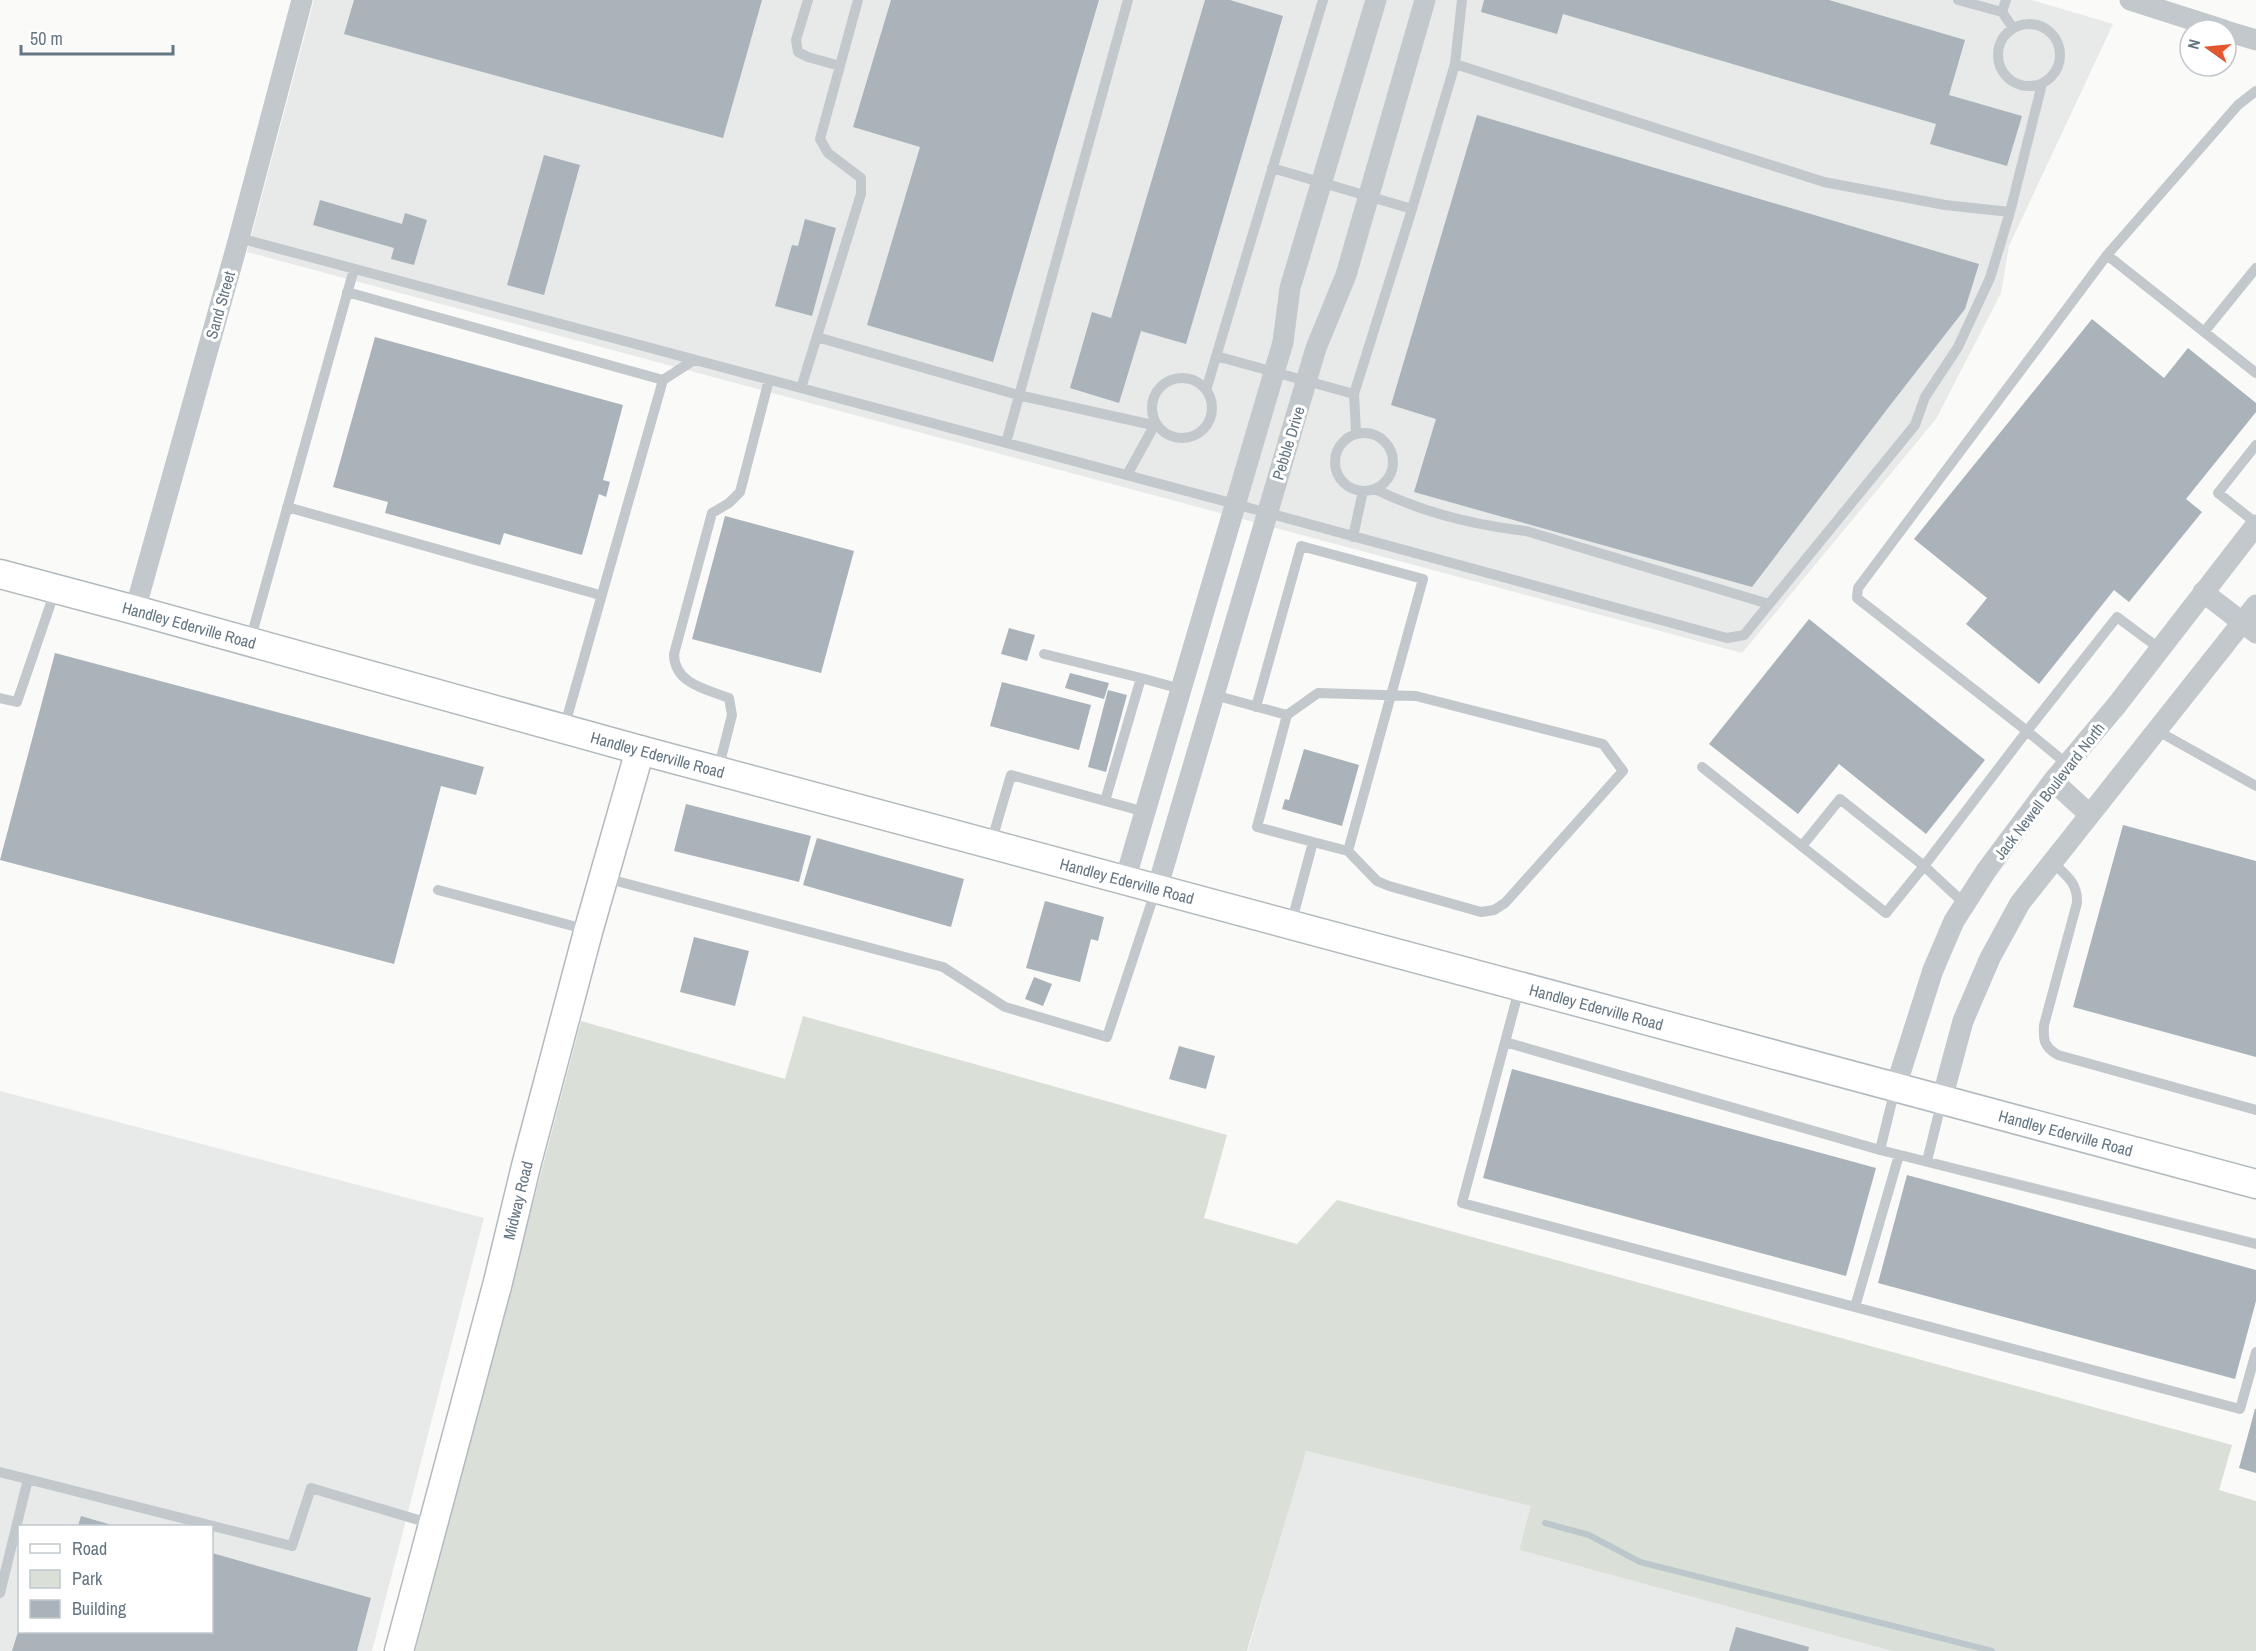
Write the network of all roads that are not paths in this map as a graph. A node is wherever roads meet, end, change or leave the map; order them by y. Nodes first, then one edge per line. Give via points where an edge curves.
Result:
1 (302, 0) edge
2 (808, 0) edge
3 (858, 0) edge
4 (1128, 0) edge
5 (1323, 0) edge
6 (1376, 0) edge
7 (1425, 0) edge
8 (1462, 0) edge
9 (1958, 0) edge
10 (2006, 0) edge
11 (2130, 0) edge
12 (2002, 12) junction
13 (2187, 18) edge
14 (2013, 28) junction
15 (2238, 34) edge
16 (2256, 40) edge
17 (1455, 64) junction
18 (840, 66) junction
19 (2042, 84) junction
20 (2254, 95) edge
21 (1272, 168) junction
22 (1322, 182) junction
23 (1369, 195) junction
24 (1412, 209) junction
25 (2010, 212) junction
26 (238, 238) junction
27 (2107, 255) junction
28 (2256, 267) edge
29 (354, 269) junction
30 (347, 292) junction
31 (2204, 332) junction
32 (817, 337) junction
33 (1216, 356) junction
34 (694, 360) junction
35 (1275, 371) junction
36 (2256, 373) edge
37 (663, 380) junction
38 (769, 380) junction
39 (1306, 380) junction
40 (801, 388) junction
41 (1206, 390) junction
42 (1354, 394) junction
43 (1018, 395) junction
44 (1156, 426) junction
45 (1356, 433) junction
46 (1006, 443) junction
47 (2256, 445) edge
48 (1127, 475) junction
49 (1369, 490) junction
50 (1236, 504) junction
51 (287, 507) junction
52 (1267, 514) junction
53 (2256, 524) edge
54 (1353, 537) junction
55 (0, 574) edge
56 (56, 589) junction
57 (2203, 592) junction
58 (600, 595) junction
59 (1769, 604) junction
60 (2256, 605) edge
61 (135, 610) junction
62 (2249, 628) edge
63 (249, 642) junction
64 (1193, 649) junction
65 (2160, 649) junction
66 (1044, 654) dead end
67 (1225, 657) junction
68 (1140, 678) junction
69 (1181, 689) junction
70 (1391, 694) junction
71 (1214, 695) junction
72 (0, 698) edge
73 (1256, 707) junction
74 (1287, 715) junction
75 (564, 729) junction
76 (2156, 730) junction
77 (2026, 731) junction
78 (640, 750) junction
79 (1161, 756) junction
80 (1193, 765) junction
81 (2067, 765) junction
82 (1702, 767) dead end
83 (717, 771) junction
84 (2053, 781) junction
85 (2256, 786) edge
86 (1105, 801) junction
87 (1145, 812) junction
88 (2090, 813) junction
89 (1313, 842) junction
90 (991, 844) junction
91 (1802, 846) junction
92 (1348, 851) junction
93 (2052, 862) junction
94 (1924, 866) junction
95 (604, 878) junction
96 (1125, 880) junction
97 (1157, 888) junction
98 (438, 890) dead end
99 (1965, 904) junction
100 (1291, 924) junction
101 (588, 930) junction
102 (1520, 986) junction
103 (1505, 1042) junction
104 (1896, 1086) junction
105 (1942, 1099) junction
106 (2256, 1110) edge
107 (1880, 1150) junction
108 (1899, 1155) junction
109 (1927, 1161) junction
110 (2256, 1184) edge
111 (2256, 1244) edge
112 (1855, 1307) junction
113 (2256, 1352) edge
114 (0, 1472) edge
115 (28, 1479) junction
116 (209, 1525) edge
117 (433, 1525) junction
118 (213, 1526) edge
119 (0, 1593) edge
120 (399, 1651) edge

1 - 26 street, Sand Street
2 - 18 lane via 796,40 798,52
3 - 18 lane
4 - 43 lane
5 - 21 lane
6 - 22 street, Pebble Drive
7 - 23 street, Pebble Drive
8 - 17 lane
9 - 12 lane
10 - 12 lane
11 - 13 street
12 - 14 lane
14 - 19 lane via 1999,44 1999,66 2004,75 2021,86
14 - 19 lane via 2033,24 2051,32 2057,41 2057,70
15 - 16 street
17 - 24 lane
17 - 25 lane via 1824,182 1945,205
18 - 32 lane via 820,139 828,153 861,178 861,194
19 - 25 lane
20 - 27 lane via 2238,105
21 - 22 lane
21 - 33 lane
22 - 23 lane
22 - 35 street, Pebble Drive via 1290,288
23 - 24 lane
23 - 39 street, Pebble Drive via 1346,275
24 - 42 lane
25 - 59 lane via 1990,278 1958,347 1925,397 1915,425
26 - 29 lane
26 - 61 street, Sand Street
27 - 31 lane
27 - 77 lane via 1858,588 1857,598
28 - 31 lane
29 - 30 lane
29 - 34 lane
30 - 37 lane
30 - 51 lane
31 - 36 lane
32 - 40 lane
32 - 43 lane
33 - 35 lane
33 - 41 lane
34 - 37 lane
34 - 38 lane
35 - 39 lane
35 - 50 street, Pebble Drive
37 - 58 lane
38 - 40 lane
38 - 83 lane via 740,492 712,513 674,654 674,666 686,681 729,698 732,715
39 - 42 lane
39 - 52 street, Pebble Drive
40 - 46 lane
41 - 44 lane via 1190,379 1164,384 1151,409
41 - 44 lane via 1212,408 1200,433 1182,439
42 - 45 lane
43 - 44 lane
43 - 46 lane
44 - 48 lane
45 - 49 lane via 1340,444 1334,461 1336,470 1354,490
45 - 49 lane via 1373,434 1388,445 1391,453 1387,479
46 - 48 lane
47 - 53 lane via 2218,493
48 - 50 lane
49 - 54 lane
49 - 59 lane via 1487,527 1526,531
50 - 52 lane
50 - 64 street, Pebble Drive
51 - 58 lane
51 - 63 lane
52 - 54 lane
52 - 67 street, Pebble Drive
53 - 57 street, Jack Newell Boulevard North
54 - 59 lane via 1726,638 1744,635
55 - 56 main road, Handley Ederville Road
56 - 61 main road, Handley Ederville Road
56 - 72 lane via 17,702
57 - 62 street
57 - 65 street, Jack Newell Boulevard North
58 - 75 lane
60 - 62 street
61 - 63 main road, Handley Ederville Road
62 - 76 street
63 - 75 main road, Handley Ederville Road
64 - 67 street
64 - 69 street, Pebble Drive
65 - 77 lane via 2117,617
65 - 81 street, Jack Newell Boulevard North
66 - 68 lane
67 - 71 street, Pebble Drive
68 - 69 lane
68 - 86 lane
69 - 79 street, Pebble Drive
70 - 73 lane via 1423,579 1301,546
70 - 74 lane via 1318,693
70 - 92 lane
70 - 92 lane via 1416,696 1603,744 1623,771 1505,903 1494,910 1481,912 1389,886 1377,881
71 - 73 lane
71 - 80 street, Pebble Drive
73 - 74 lane
74 - 89 lane via 1257,826
75 - 78 main road, Handley Ederville Road
76 - 85 lane
76 - 88 street
77 - 81 lane
77 - 94 lane
78 - 83 main road, Handley Ederville Road
78 - 95 main road, Midway Road
79 - 80 street
79 - 87 street, Pebble Drive
80 - 97 street, Pebble Drive
81 - 84 street, Jack Newell Boulevard North
82 - 91 lane
83 - 90 main road, Handley Ederville Road
84 - 88 street
84 - 99 street, Jack Newell Boulevard North
86 - 87 lane
86 - 90 lane via 1011,775
87 - 96 street, Pebble Drive
88 - 93 street
89 - 92 lane
89 - 100 lane
90 - 96 main road, Handley Ederville Road
91 - 94 lane via 1840,799
91 - 94 lane via 1886,913
93 - 105 street via 2020,903 1990,958 1963,1021
93 - 106 lane via 2078,891 2044,1024 2043,1039 2048,1049
94 - 99 lane
95 - 97 lane via 943,967 1005,1007 1107,1037
95 - 101 main road, Midway Road
96 - 97 main road, Handley Ederville Road
97 - 100 main road, Handley Ederville Road
98 - 101 lane
99 - 104 street, Jack Newell Boulevard North via 1933,970
100 - 102 main road, Handley Ederville Road
101 - 117 main road, Midway Road
102 - 103 lane
102 - 104 main road, Handley Ederville Road
103 - 107 lane
103 - 112 lane via 1462,1203
104 - 105 main road, Handley Ederville Road
104 - 107 lane
105 - 109 lane
105 - 110 main road, Handley Ederville Road
107 - 108 lane
108 - 109 lane
108 - 112 lane
109 - 111 lane
112 - 113 lane via 2240,1409
114 - 115 lane
115 - 116 lane
115 - 119 lane
117 - 118 lane via 311,1488 292,1546
117 - 120 main road, Midway Road

